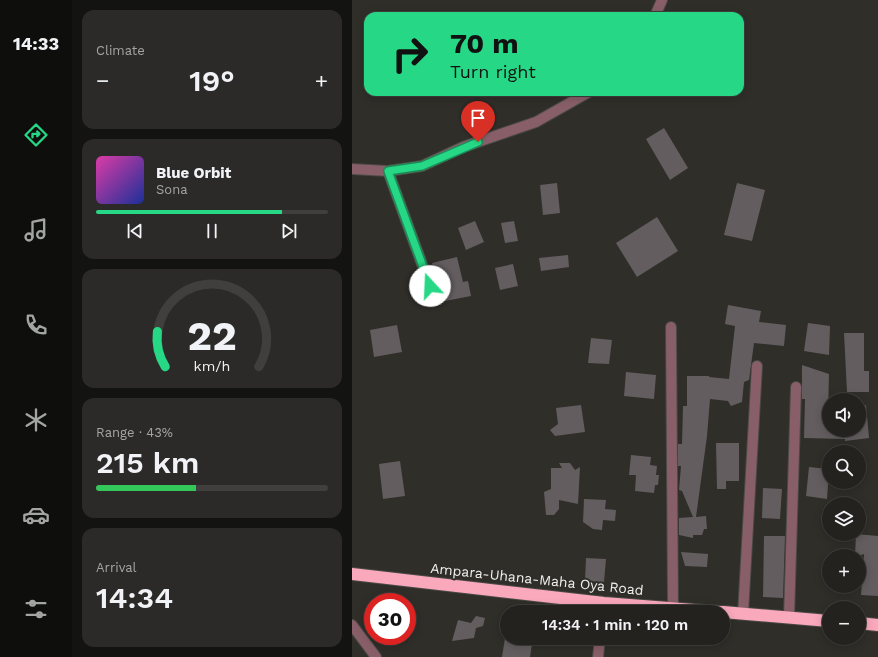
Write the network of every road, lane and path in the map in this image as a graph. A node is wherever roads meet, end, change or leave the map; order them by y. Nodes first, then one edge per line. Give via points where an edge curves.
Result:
1 (662, 0) edge
2 (658, 12) edge
3 (582, 96) edge
4 (352, 169) edge
5 (388, 171) junction
6 (430, 286) dead end
7 (671, 327) dead end
8 (757, 366) dead end
9 (796, 387) dead end
10 (352, 574) edge
11 (589, 605) edge
12 (672, 605) edge
13 (730, 613) edge
14 (743, 614) junction
15 (789, 618) junction
16 (822, 620) edge
17 (866, 624) edge
18 (352, 625) edge
19 (878, 625) edge
20 (599, 645) edge
21 (376, 657) edge
22 (598, 657) edge

1 - 2 street
3 - 5 street via 536,122 463,147 422,166
4 - 5 street
5 - 6 street
7 - 12 street
8 - 14 street
9 - 15 street
10 - 11 highway, Ampara-Uhana-Maha Oya Road
13 - 14 highway
14 - 15 highway
15 - 16 highway
17 - 19 highway
18 - 21 street
20 - 22 street

